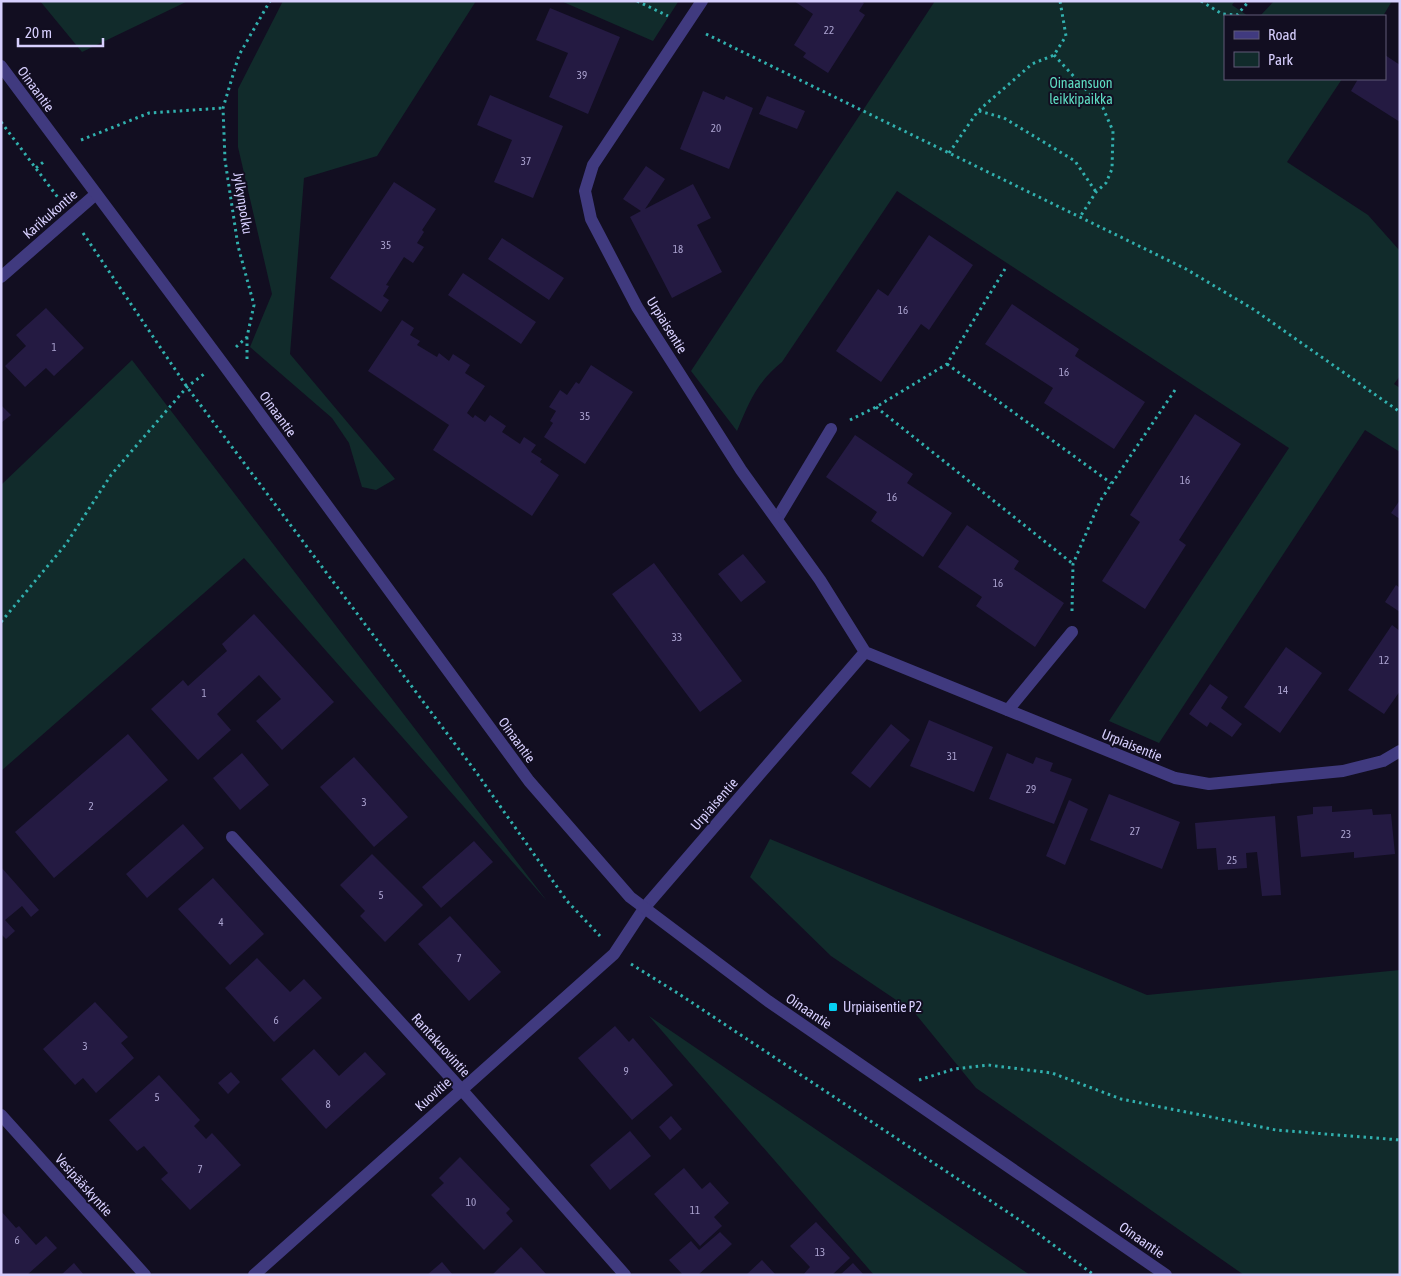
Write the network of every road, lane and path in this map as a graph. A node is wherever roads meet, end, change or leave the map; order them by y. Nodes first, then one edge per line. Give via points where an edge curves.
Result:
1 (270, 1) edge
2 (637, 1) edge
3 (702, 1) edge
4 (1060, 1) edge
5 (1201, 1) edge
6 (1249, 1) edge
7 (686, 25) junction
8 (1054, 55) junction
9 (1, 66) edge
10 (223, 108) junction
11 (978, 111) junction
12 (61, 148) junction
13 (949, 153) junction
14 (36, 168) dead end
15 (1096, 192) junction
16 (96, 194) junction
17 (1080, 217) junction
18 (1005, 269) dead end
19 (1, 277) edge
20 (221, 361) junction
21 (947, 364) junction
22 (1175, 390) dead end
23 (876, 407) junction
24 (1400, 412) edge
25 (831, 429) joint
26 (1111, 483) junction
27 (777, 520) junction
28 (1073, 564) junction
29 (1, 622) edge
30 (1072, 632) joint
31 (866, 652) junction
32 (1008, 710) junction
33 (1400, 751) edge
34 (232, 837) dead end
35 (645, 907) junction
36 (894, 1087) junction
37 (461, 1089) junction
38 (1, 1115) edge
39 (1400, 1140) edge
40 (145, 1275) edge
41 (254, 1275) edge
42 (625, 1275) edge
43 (1166, 1275) edge

1 - 10 path, Jylkynpolku via 239,55
2 - 7 path
3 - 7 street, Urpiaisentie
4 - 8 path via 1066,36
5 - 6 path via 1222,14 1237,15
7 - 13 path
7 - 27 street, Urpiaisentie via 594,165 585,191 591,219 637,307 741,470
8 - 11 path via 1032,64
8 - 15 path via 1103,108 1114,131 1112,169 1106,183
9 - 12 street, Oinaantie
10 - 12 path via 149,113
10 - 20 path, Jylkynpolku via 225,160 238,246 254,305 247,338
11 - 13 path
11 - 15 path via 1004,118 1075,161
12 - 14 path
12 - 16 street, Oinaantie
13 - 17 path
15 - 17 path
16 - 19 street, Karikukontie
16 - 20 street, Oinaantie
17 - 24 path via 1186,269 1253,309
18 - 21 path
20 - 29 path, Jylkynpolku via 187,387 111,475 66,544
20 - 35 street, Oinaantie via 528,781 630,897
21 - 23 path
21 - 26 path
22 - 26 path
23 - 25 path
23 - 28 path
25 - 27 street
26 - 28 path
27 - 31 street, Urpiaisentie
28 - 30 path
30 - 32 street
31 - 32 street, Urpiaisentie
31 - 35 street, Urpiaisentie
32 - 33 street, Urpiaisentie via 1175,778 1209,784 1343,771 1383,760
34 - 37 street, Rantakuovintie
35 - 36 street, Oinaantie via 768,1001
35 - 37 street, Kuovitie via 614,954
36 - 39 path via 954,1069 988,1065 1052,1073 1120,1099 1276,1130
36 - 43 street, Oinaantie
37 - 41 street, Kuovitie
37 - 42 street, Rantakuovintie
38 - 40 street, Vesipääskyntie

